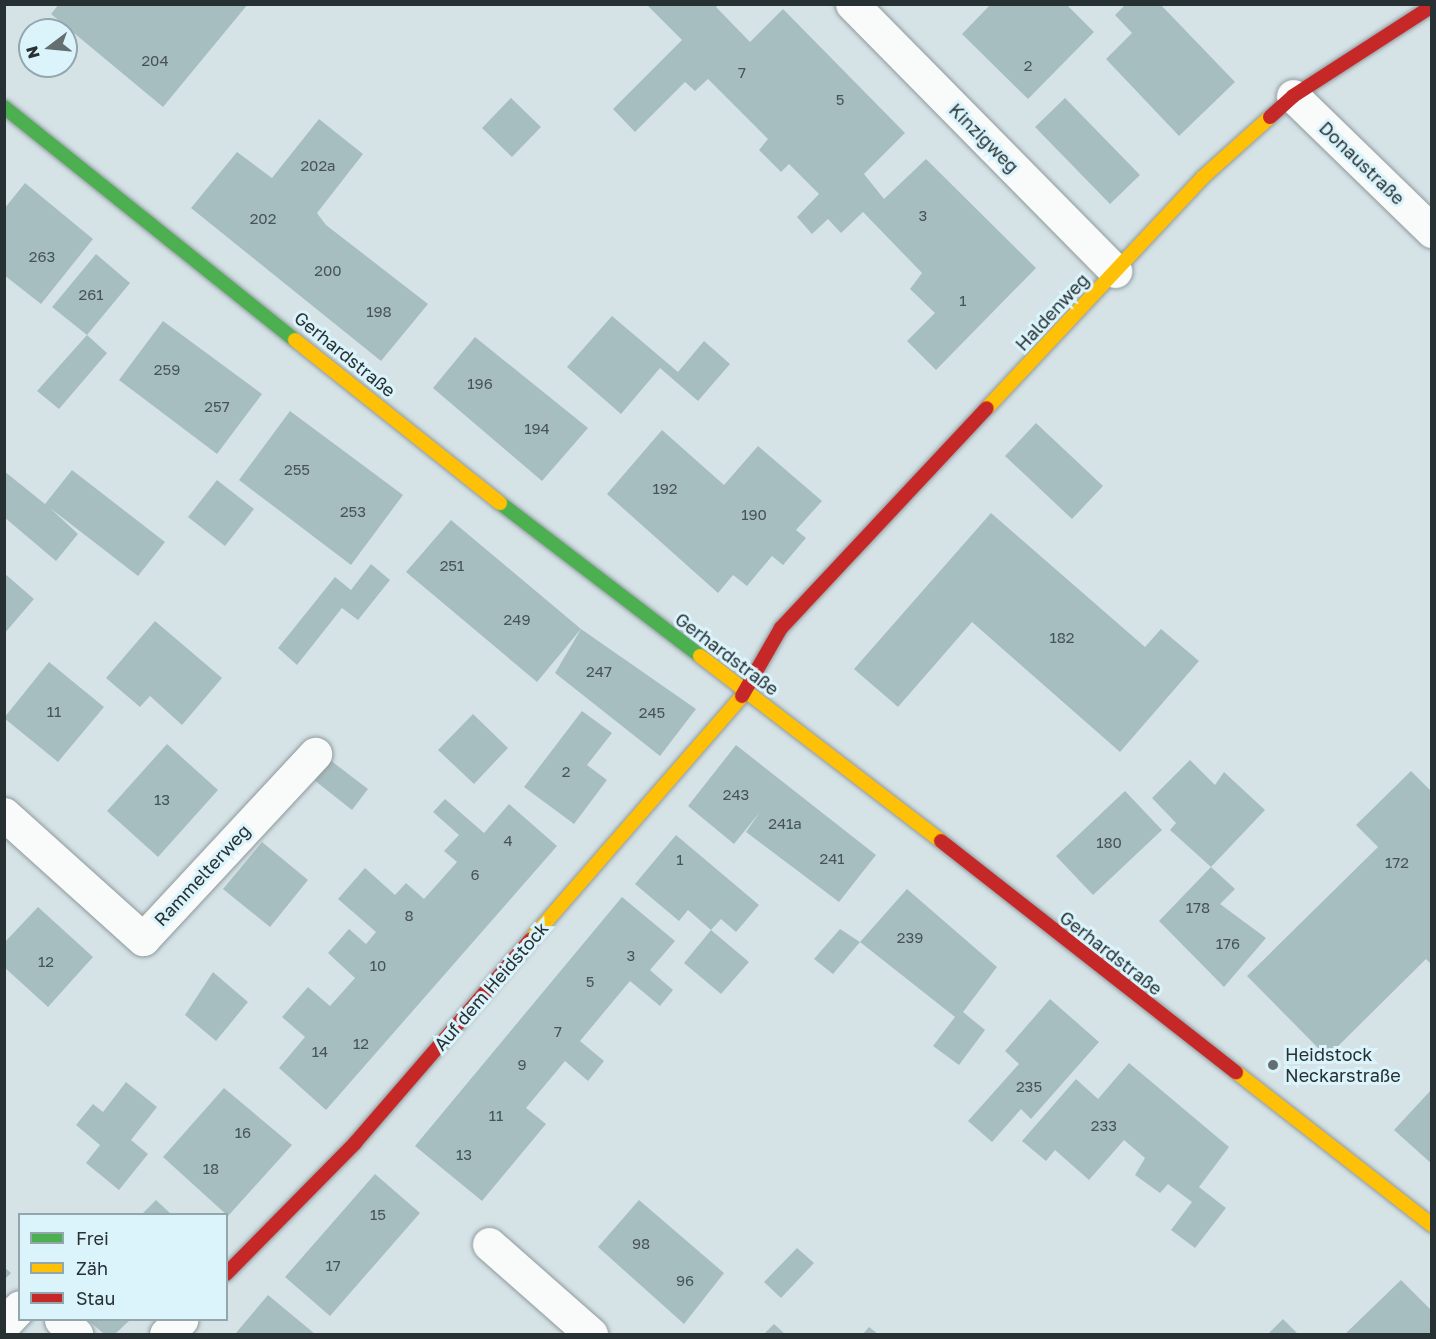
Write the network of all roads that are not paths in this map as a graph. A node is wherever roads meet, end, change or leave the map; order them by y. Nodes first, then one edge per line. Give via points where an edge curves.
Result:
1 (852, 4) edge
2 (1431, 6) edge
3 (1293, 96) junction
4 (4, 107) edge
5 (1431, 231) edge
6 (1115, 271) junction
7 (746, 691) junction
8 (315, 754) dead end
9 (4, 814) edge
10 (1431, 1225) edge
11 (489, 1244) dead end
12 (228, 1272) edge
13 (18, 1309) edge
14 (62, 1321) edge
15 (180, 1321) edge
16 (4, 1324) edge
17 (76, 1335) edge
18 (166, 1335) edge
19 (591, 1335) edge

1 - 6 street, Kinzigweg
2 - 3 street, Haldenweg
3 - 5 street, Donaustraße
3 - 6 street, Haldenweg via 1202,178
4 - 7 street, Gerhardstraße via 540,535
6 - 7 street, Haldenweg via 781,628
7 - 10 street, Gerhardstraße
7 - 12 street, Auf dem Heidstock via 355,1143
8 - 9 street, Rammelterweg via 143,939
11 - 19 street
13 - 16 street
14 - 17 street
15 - 18 street

